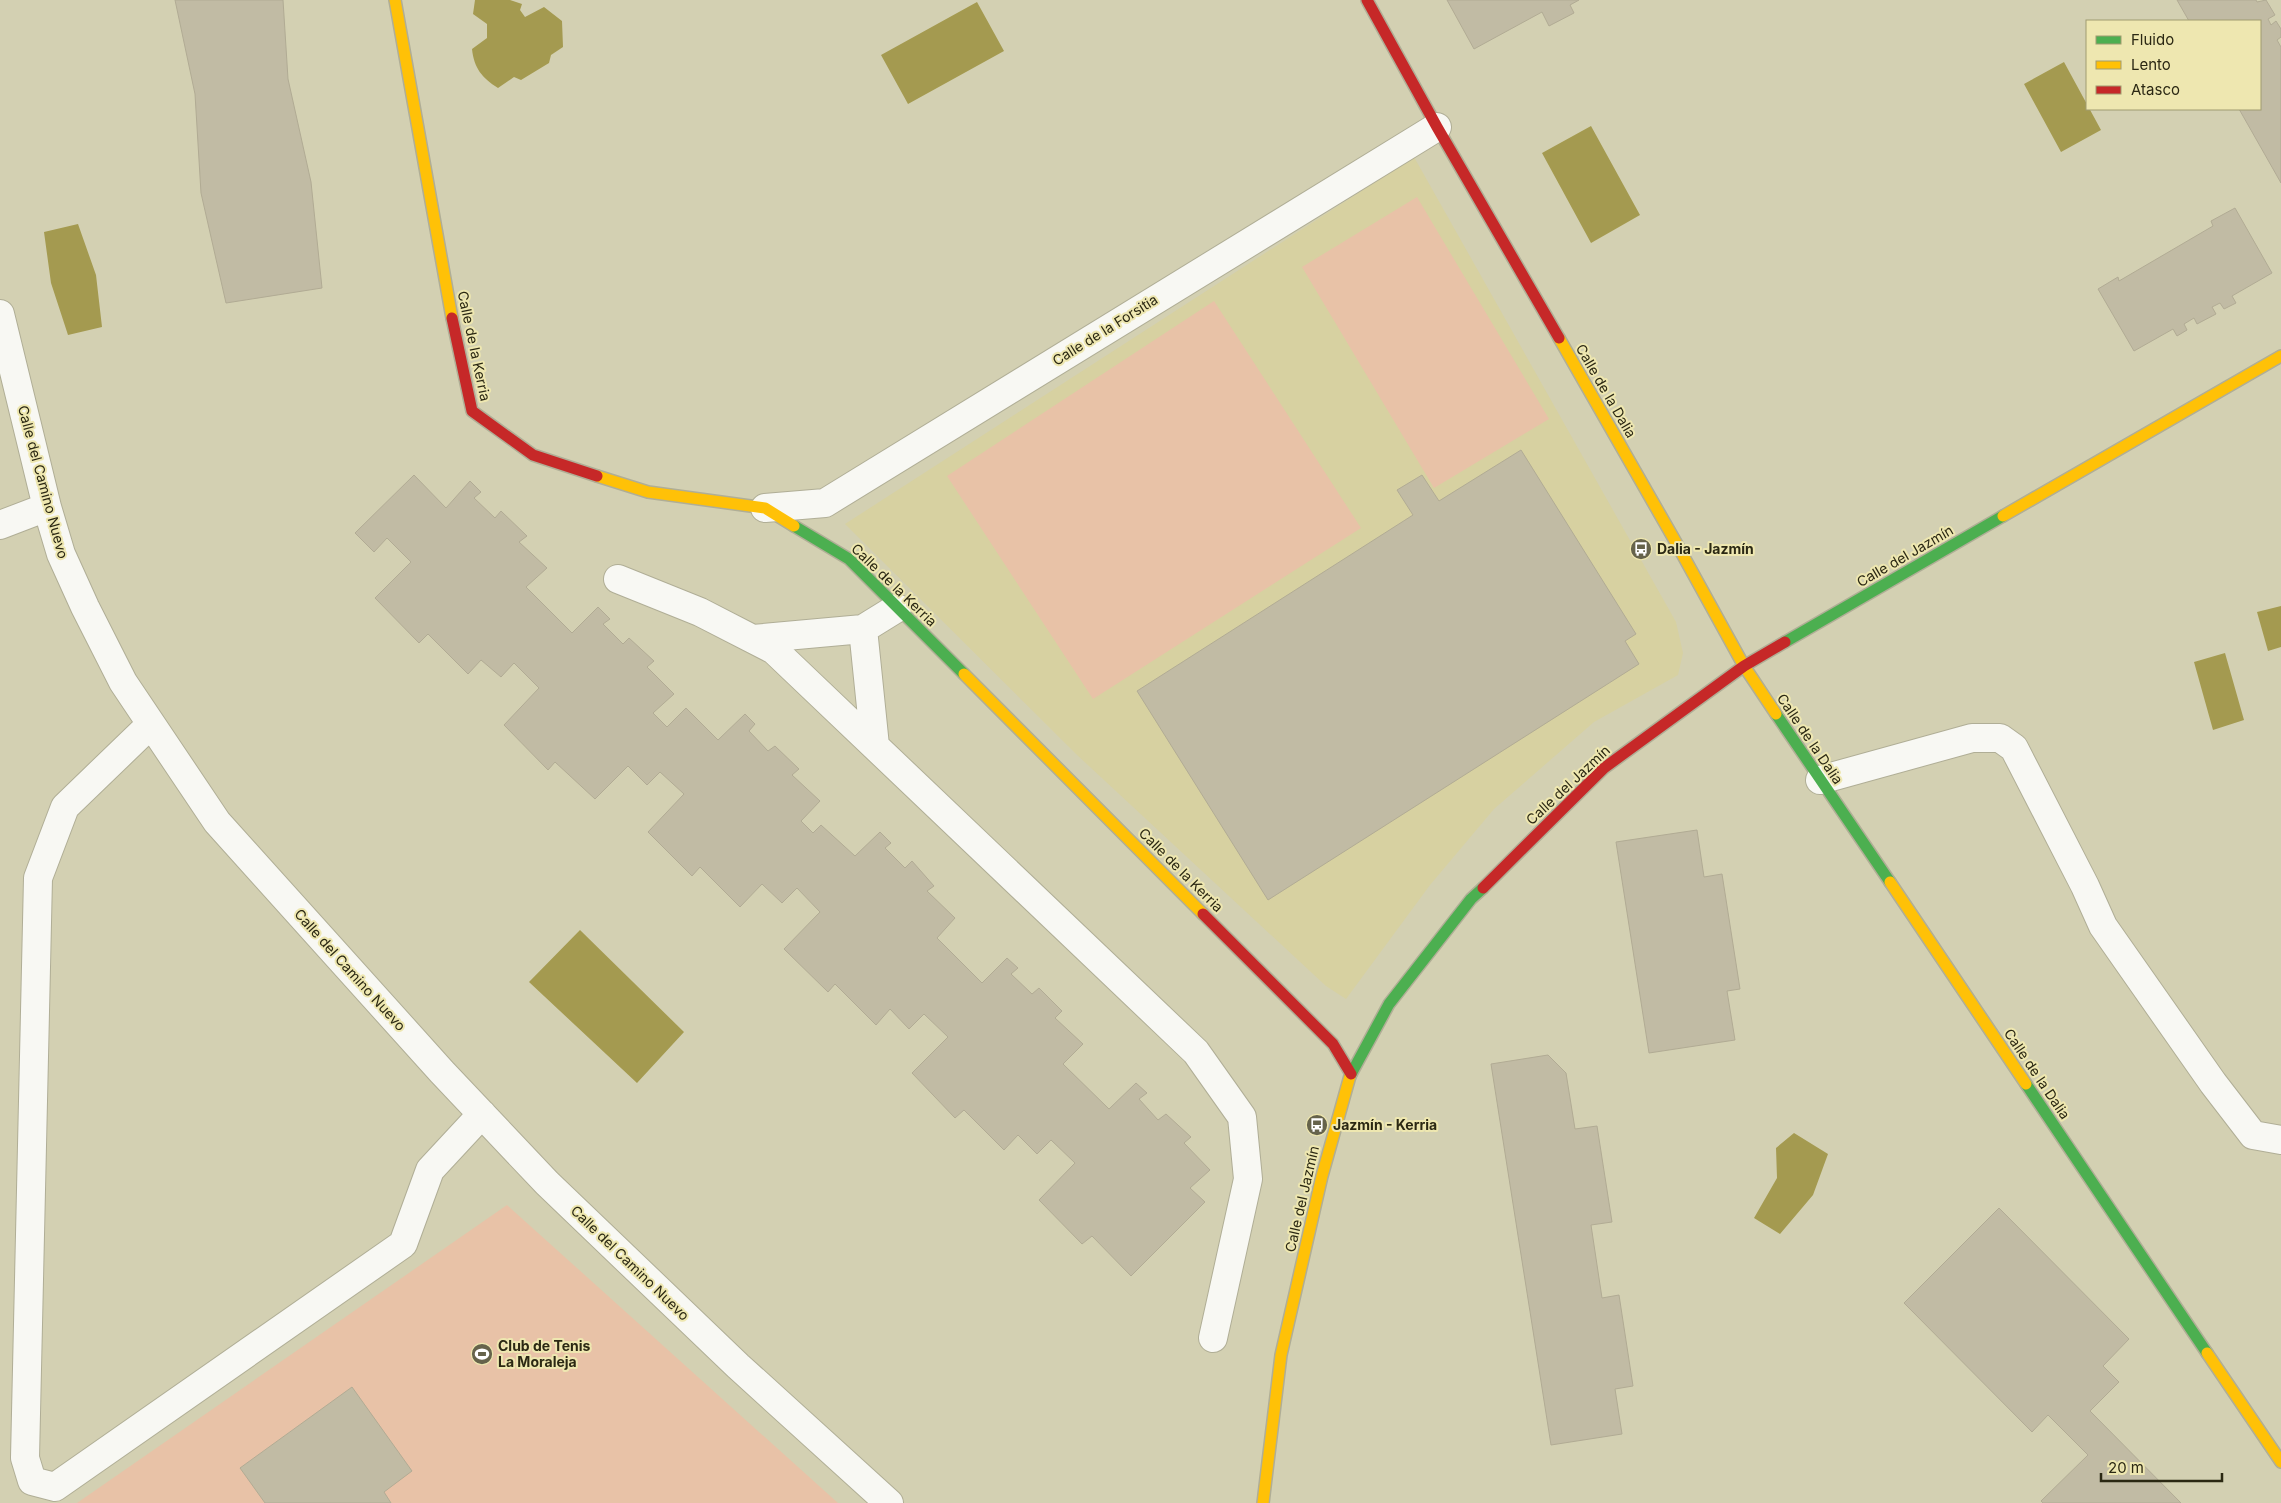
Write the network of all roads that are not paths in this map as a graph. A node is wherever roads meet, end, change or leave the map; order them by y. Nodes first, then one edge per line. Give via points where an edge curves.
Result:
1 (395, 0) edge
2 (1368, 0) edge
3 (1436, 127) junction
4 (0, 314) edge
5 (2281, 356) edge
6 (47, 507) junction
7 (765, 508) junction
8 (0, 525) edge
9 (618, 578) dead end
10 (897, 608) junction
11 (863, 629) junction
12 (752, 639) junction
13 (1744, 666) junction
14 (152, 724) junction
15 (875, 746) junction
16 (1820, 780) junction
17 (1351, 1074) junction
18 (482, 1114) junction
19 (2281, 1140) edge
20 (1213, 1338) dead end
21 (2281, 1462) edge
22 (889, 1503) edge
23 (1263, 1503) edge

1 - 7 street, Calle de la Kerria via 472,411 533,455 648,492
2 - 3 street, Calle de la Dalia
3 - 7 street, Calle de la Forsitia via 826,503
3 - 13 street, Calle de la Dalia
4 - 6 street, Calle del Camino Nuevo
5 - 13 street, Calle del Jazmín
6 - 8 street
6 - 14 street, Calle del Camino Nuevo via 61,554 84,607 123,682
7 - 10 street, Calle de la Kerria via 849,559
9 - 12 street via 700,612
10 - 11 street
10 - 17 street, Calle de la Kerria via 1333,1044
11 - 12 street
11 - 15 street
12 - 15 street via 774,650
13 - 16 street, Calle de la Dalia
13 - 17 street, Calle del Jazmín via 1604,768 1471,899 1389,1004
14 - 18 street, Calle del Camino Nuevo via 217,822
14 - 18 street via 65,807 38,878 25,1458 32,1481 55,1487 403,1244 430,1170
15 - 20 street via 1196,1052 1242,1117 1248,1179
16 - 19 street via 1972,738 2000,738 2014,748 2103,926 2253,1135
16 - 21 street, Calle de la Dalia
17 - 23 street, Calle del Jazmín via 1322,1176 1281,1355
18 - 22 street, Calle del Camino Nuevo via 547,1183 738,1366

